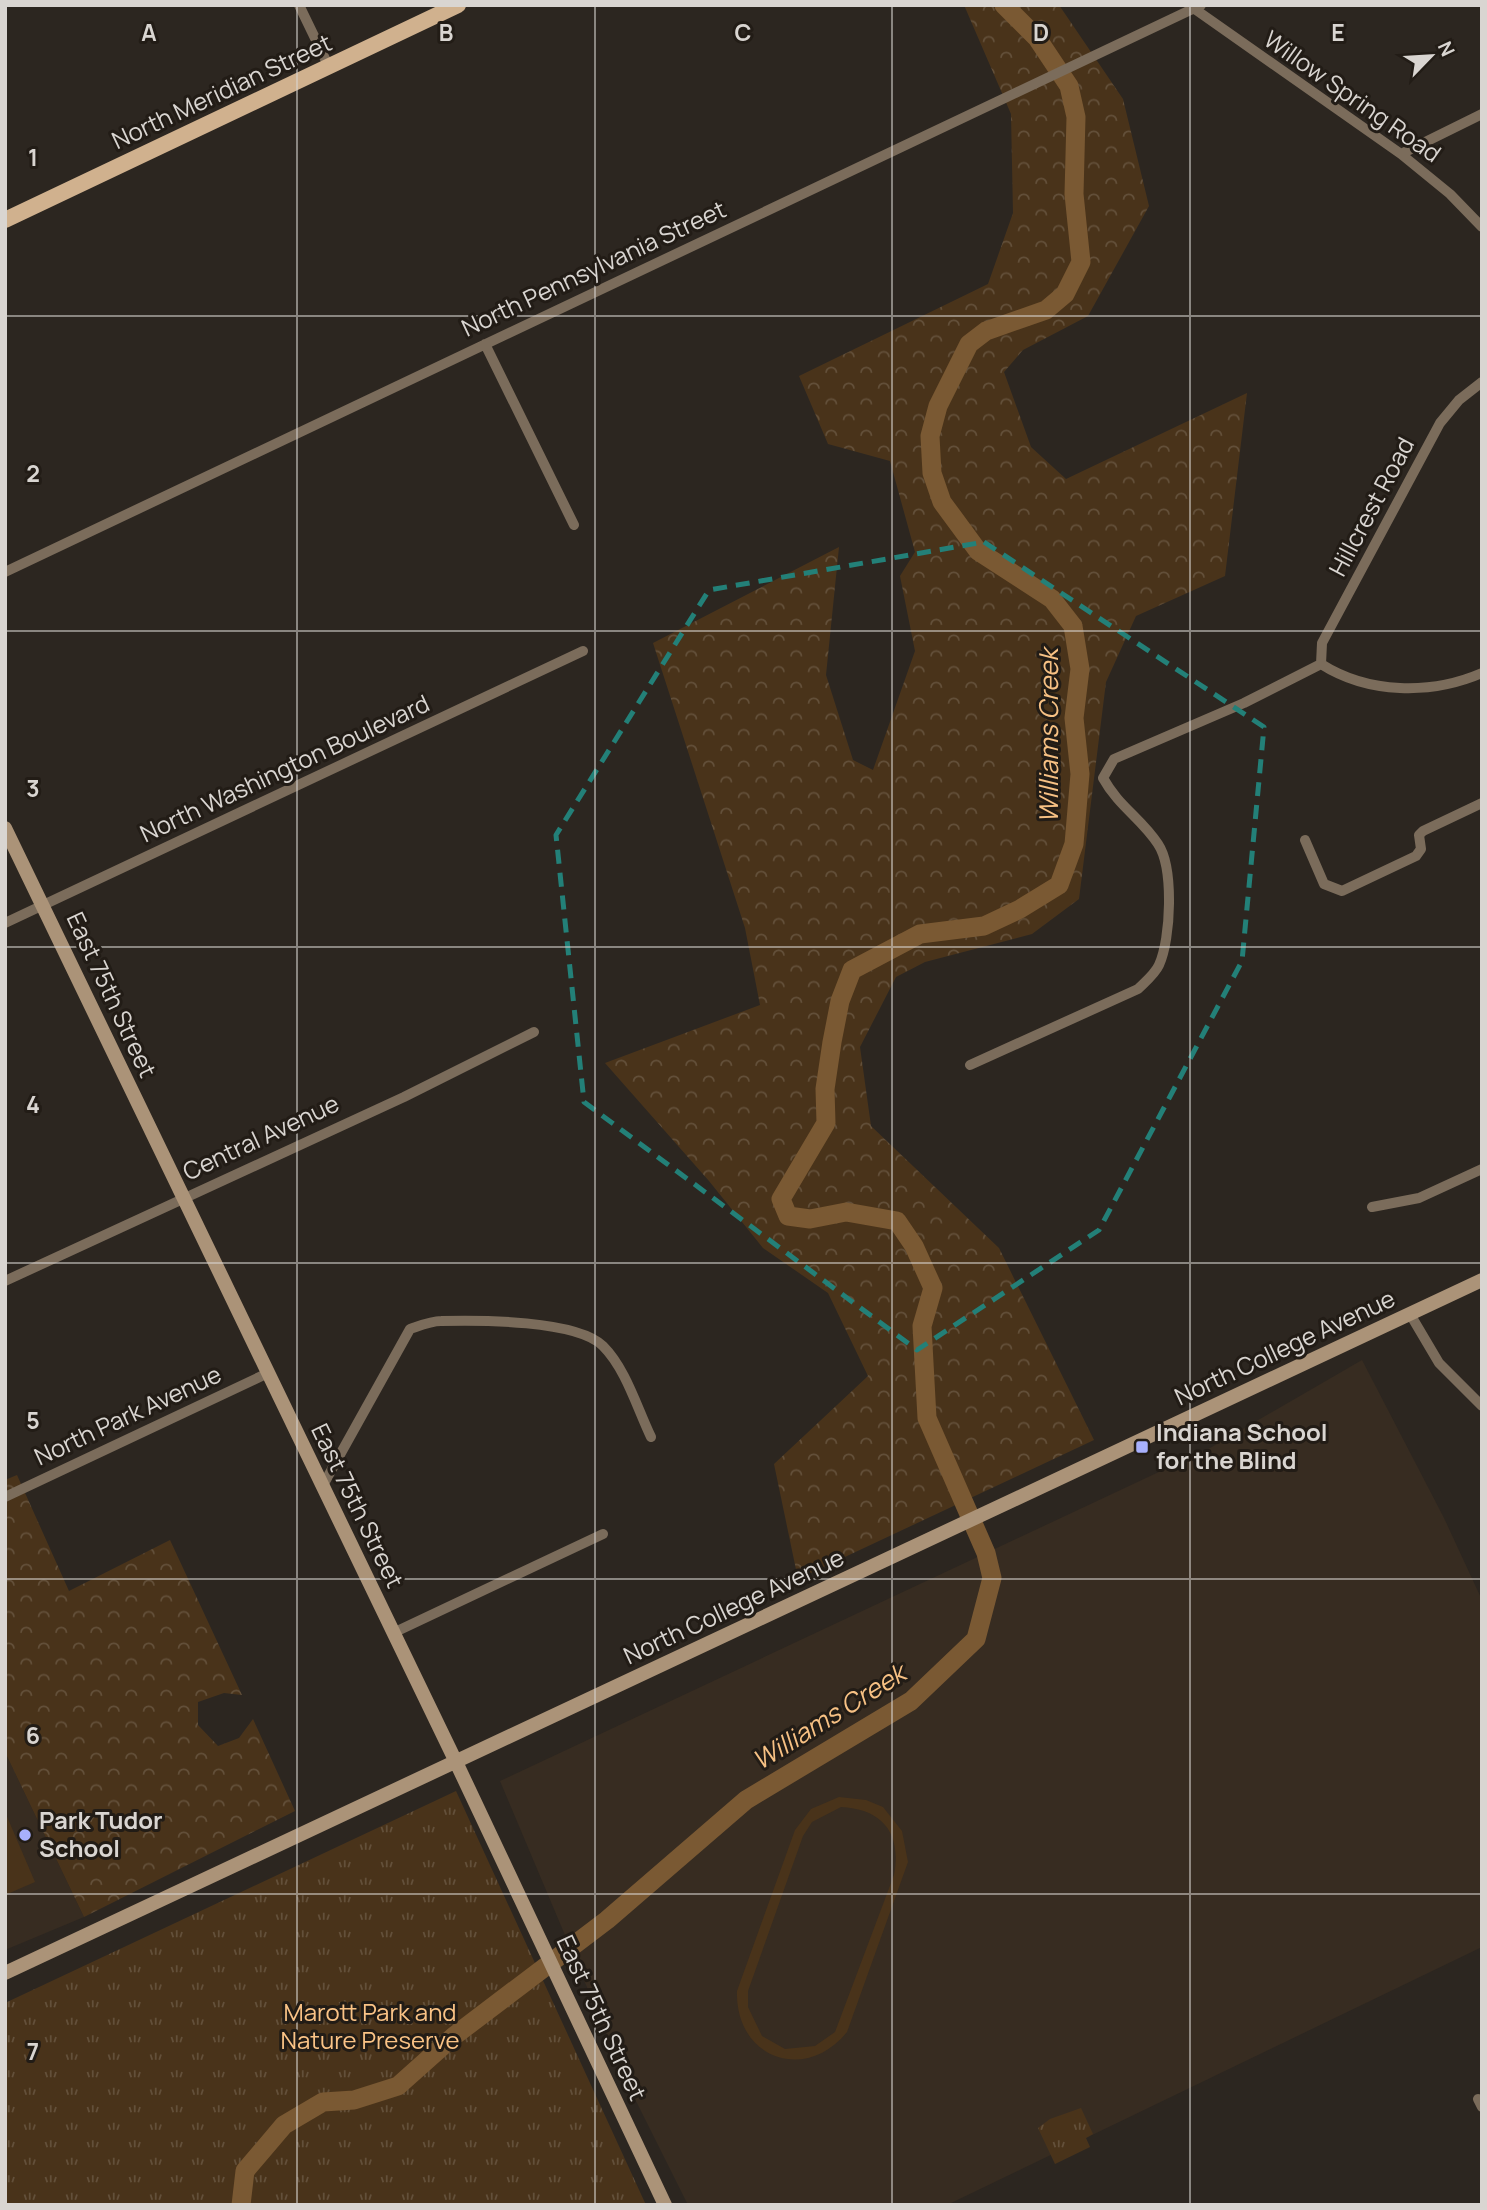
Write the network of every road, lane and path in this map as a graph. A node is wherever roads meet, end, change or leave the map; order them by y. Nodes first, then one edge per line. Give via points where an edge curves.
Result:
1 (299, 5) edge
2 (458, 5) edge
3 (1194, 7) edge
4 (329, 67) junction
5 (1482, 114) edge
6 (1401, 154) junction
7 (5, 220) edge
8 (1482, 227) edge
9 (485, 344) junction
10 (1482, 382) edge
11 (574, 525) dead end
12 (5, 572) edge
13 (583, 651) dead end
14 (1321, 664) junction
15 (1482, 673) edge
16 (1482, 803) edge
17 (5, 828) edge
18 (1305, 840) dead end
19 (43, 906) junction
20 (5, 923) edge
21 (534, 1032) dead end
22 (970, 1065) dead end
23 (1482, 1170) edge
24 (185, 1196) junction
25 (1372, 1207) dead end
26 (1482, 1280) edge
27 (5, 1281) edge
28 (1409, 1314) junction
29 (268, 1373) junction
30 (1479, 1401) edge
31 (651, 1437) dead end
32 (322, 1488) junction
33 (5, 1497) edge
34 (603, 1534) dead end
35 (393, 1633) junction
36 (456, 1762) junction
37 (5, 1973) edge
38 (665, 2205) edge

1 - 4 street
2 - 4 main road, North Meridian Street
3 - 6 street, Willow Spring Road
3 - 9 street, North Pennsylvania Street
4 - 7 main road, North Meridian Street
5 - 6 street
6 - 8 street, Willow Spring Road
9 - 11 street
9 - 12 street, North Pennsylvania Street
10 - 14 street, Hillcrest Road via 1459,400 1440,424 1322,643
13 - 19 street, North Washington Boulevard
14 - 15 street via 1350,678 1399,688 1444,685
14 - 22 street via 1114,759 1103,778 1115,800 1146,826 1167,865 1166,942 1158,967 1138,989
16 - 18 street via 1423,831 1415,857 1342,891 1324,884
17 - 19 main road, East 75th Street
19 - 20 street, North Washington Boulevard
19 - 24 main road, East 75th Street
21 - 24 street, Central Avenue via 404,1097
23 - 25 street via 1419,1198
24 - 27 street, Central Avenue
24 - 29 main road, East 75th Street
26 - 28 main road, North College Avenue
28 - 30 street via 1439,1363
28 - 36 main road, North College Avenue
29 - 32 main road, East 75th Street
29 - 33 street, North Park Avenue
31 - 32 street via 616,1363 600,1343 585,1334 561,1327 438,1321 410,1329
32 - 35 main road, East 75th Street
34 - 35 street
35 - 36 main road, East 75th Street
36 - 37 main road, North College Avenue
36 - 38 main road, East 75th Street

